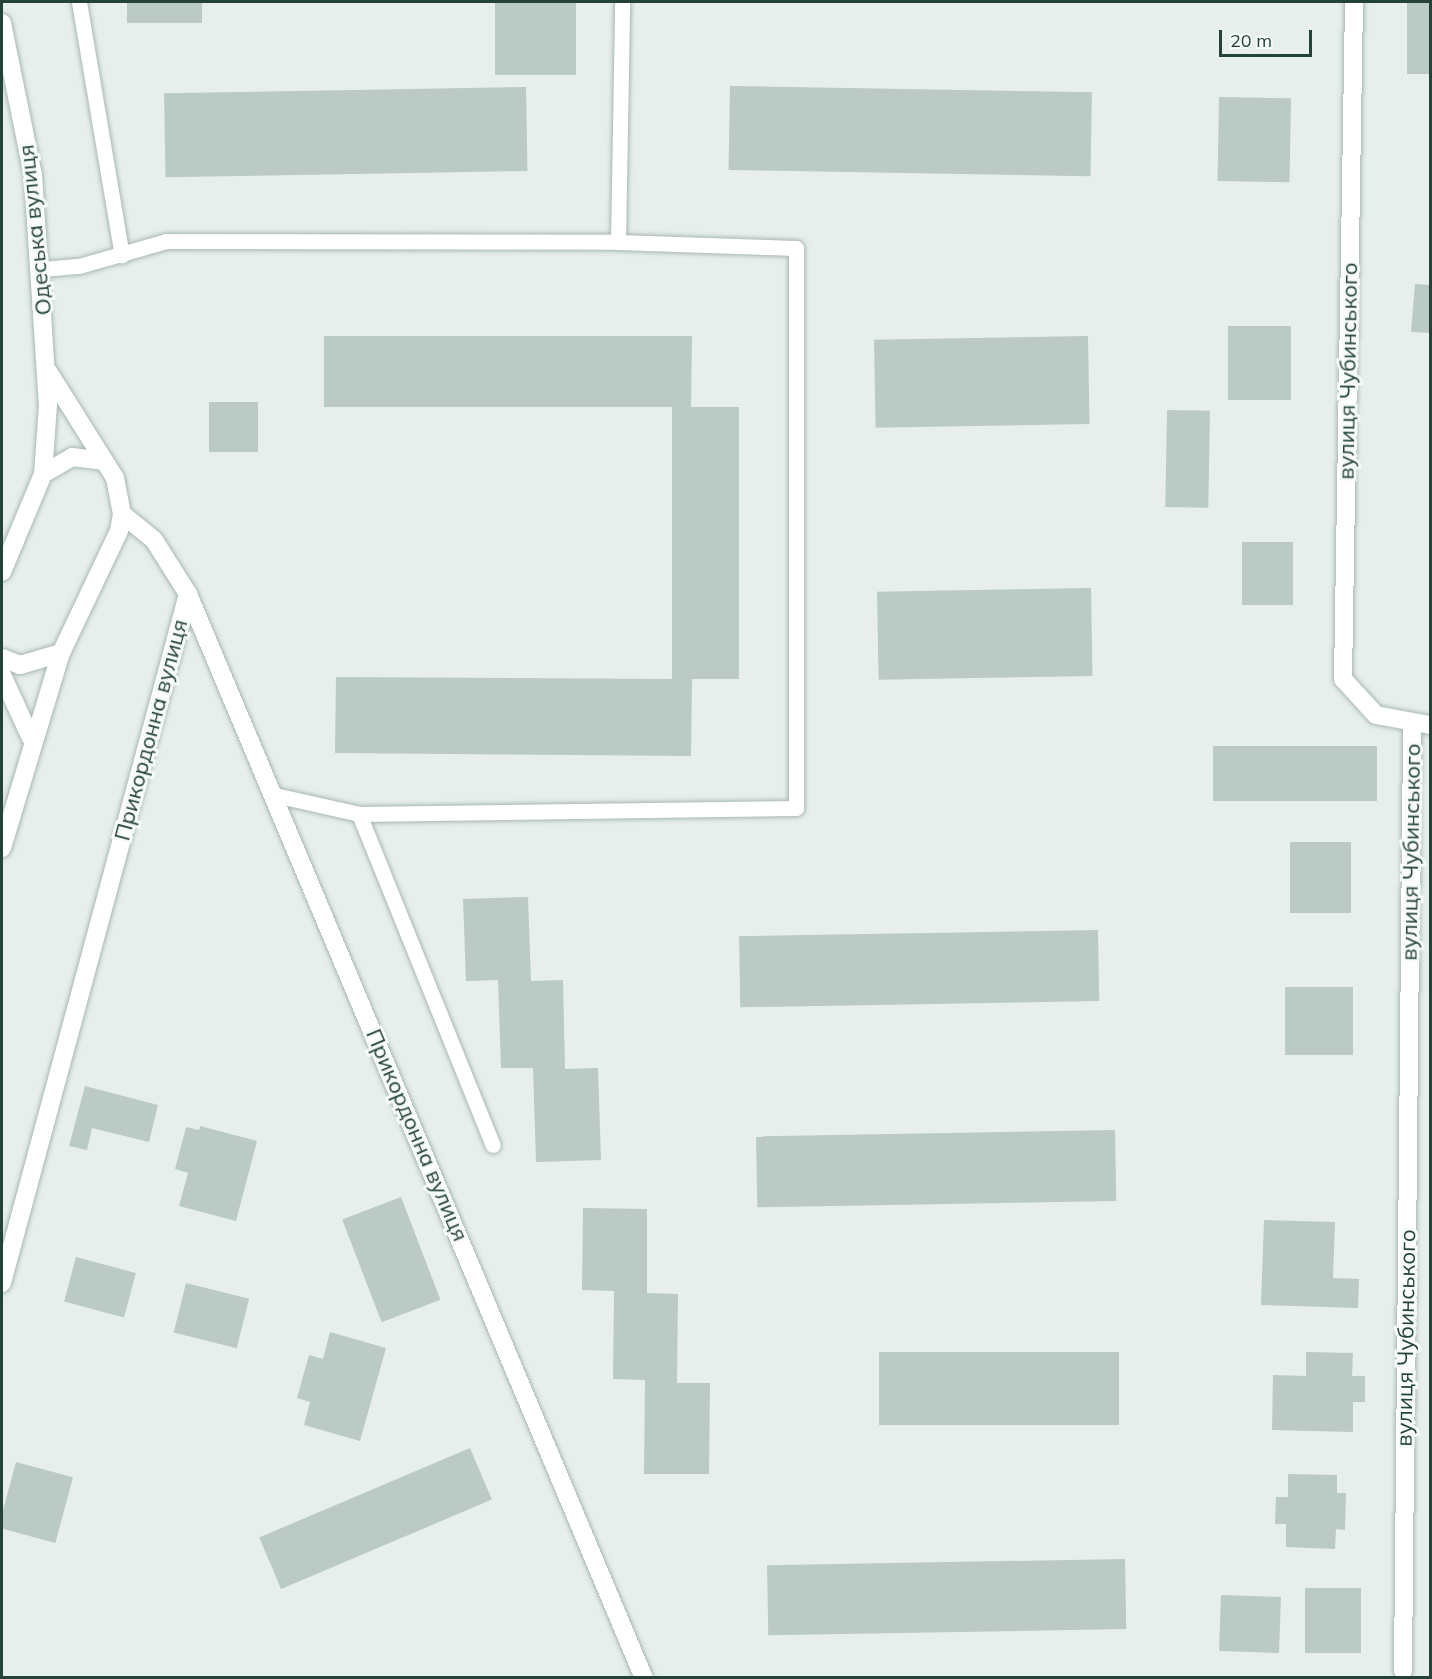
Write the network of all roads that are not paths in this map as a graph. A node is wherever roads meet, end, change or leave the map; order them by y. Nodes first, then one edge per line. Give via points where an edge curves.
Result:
1 (79, 2) edge
2 (622, 2) edge
3 (1354, 2) edge
4 (2, 22) edge
5 (618, 243) junction
6 (122, 255) junction
7 (42, 269) junction
8 (46, 368) junction
9 (103, 461) junction
10 (43, 474) junction
11 (122, 514) junction
12 (2, 572) edge
13 (188, 594) junction
14 (61, 653) junction
15 (2, 658) edge
16 (2, 675) edge
17 (1421, 725) edge
18 (31, 738) junction
19 (275, 795) junction
20 (359, 814) junction
21 (2, 848) edge
22 (493, 1145) dead end
23 (2, 1283) edge
24 (1403, 1671) dead end
25 (644, 1677) edge

1 - 6 lane
2 - 5 lane
3 - 17 street, вулиця Чубинського via 1343,679 1377,715
4 - 7 street, Одеська вулиця via 33,175
5 - 6 lane via 166,241
5 - 20 lane via 796,248 796,808
6 - 7 lane
7 - 8 street, Одеська вулиця
8 - 9 street
8 - 10 street, Одеська вулиця
9 - 10 street via 72,457
9 - 11 street via 115,478
10 - 12 street
11 - 13 street, Прикордонна вулиця via 154,540
11 - 14 street via 119,531
13 - 19 street, Прикордонна вулиця
13 - 23 street, Прикордонна вулиця
14 - 15 street via 20,665
14 - 18 street
16 - 18 street
17 - 24 street, вулиця Чубинського
18 - 21 street
19 - 20 lane
19 - 25 street, Прикордонна вулиця
20 - 22 lane

